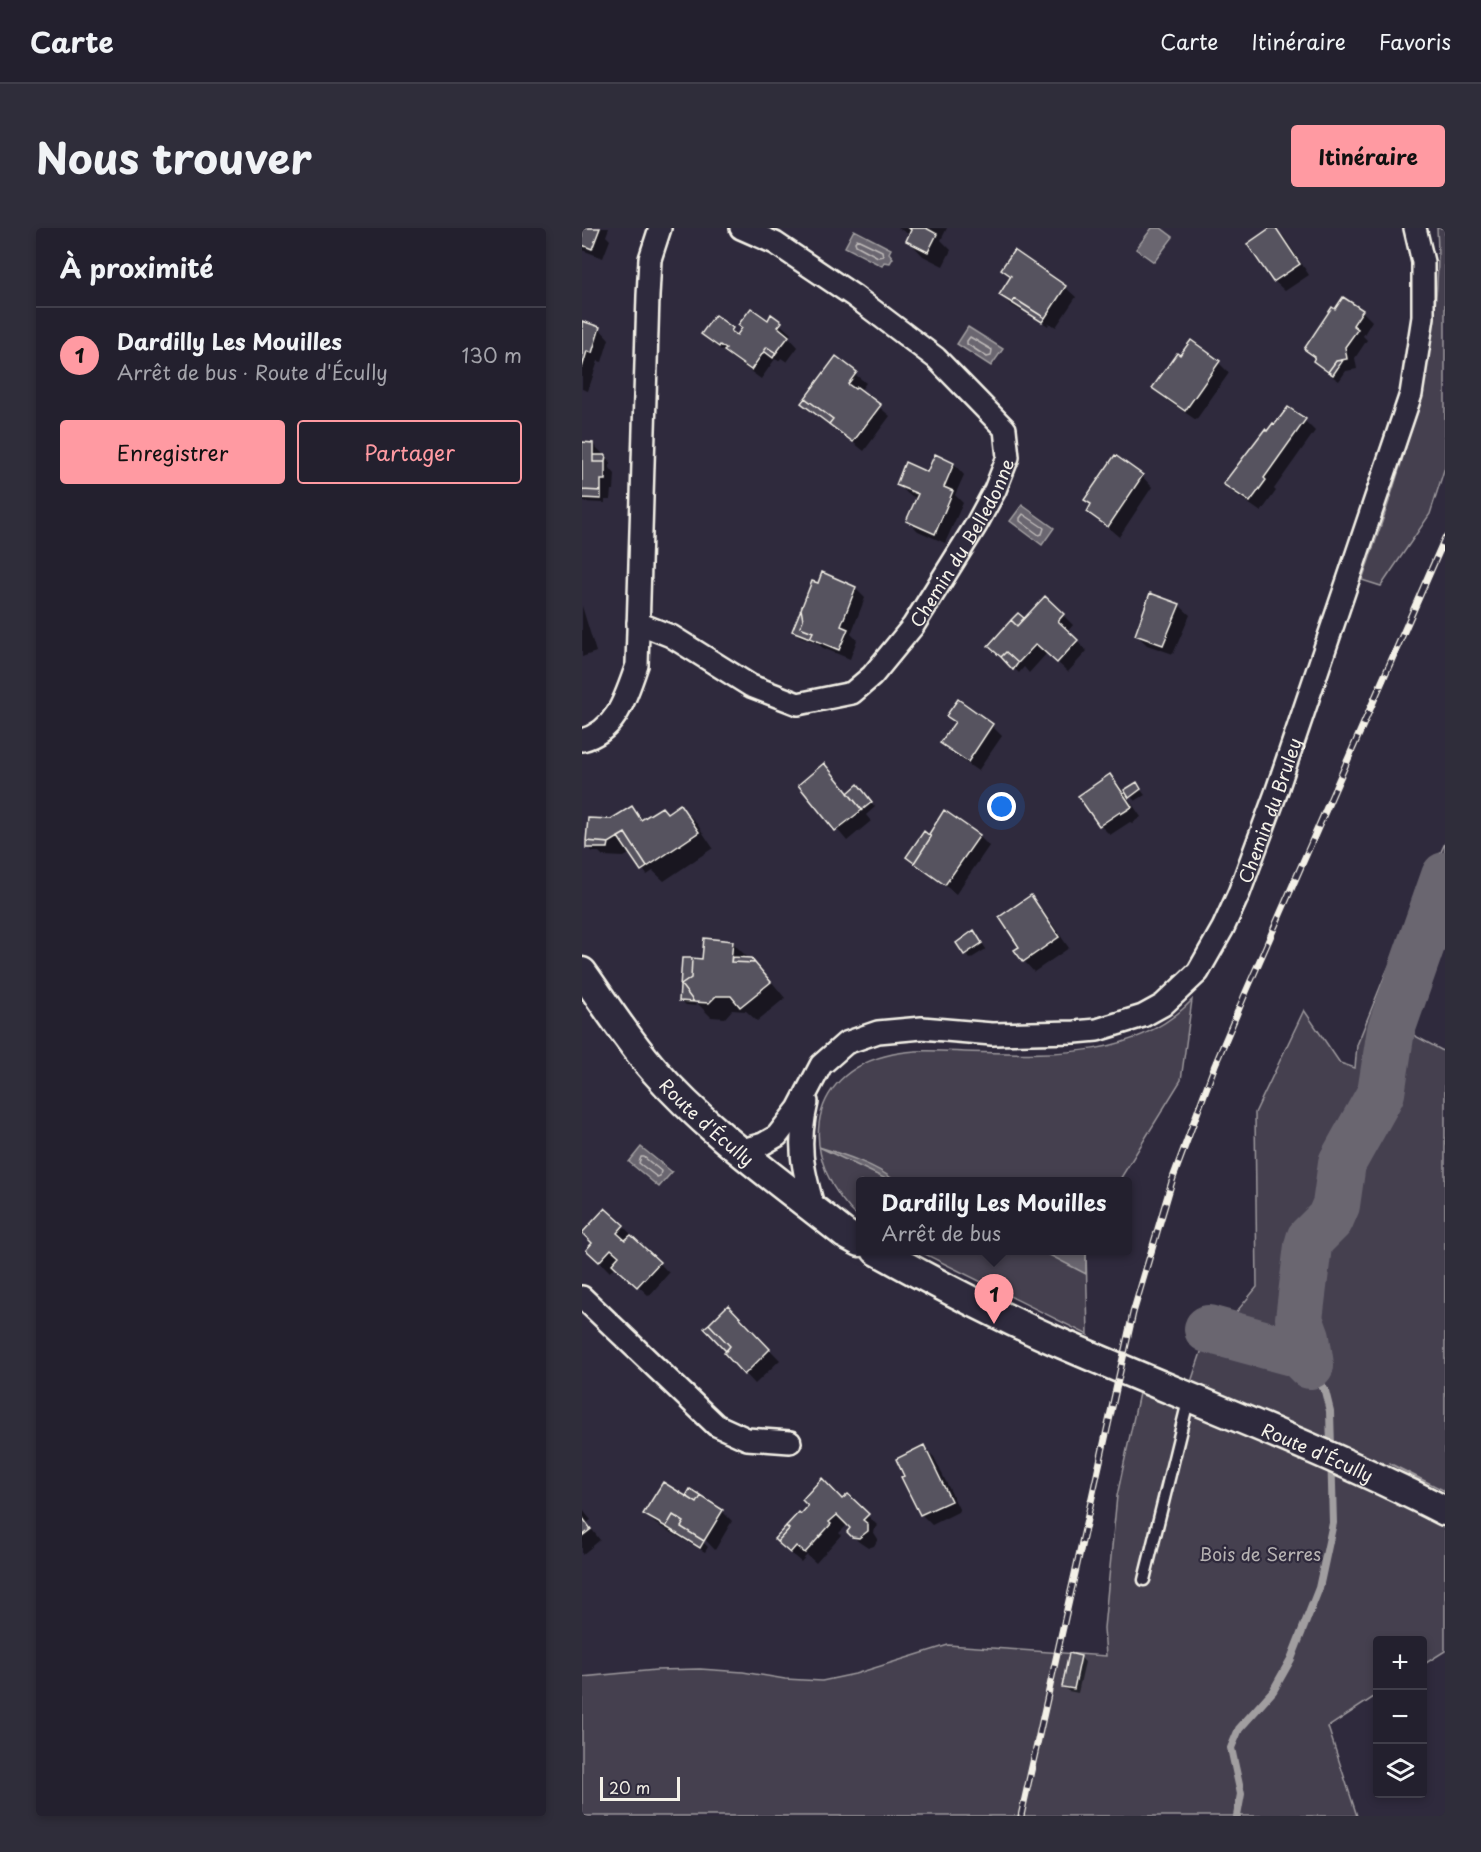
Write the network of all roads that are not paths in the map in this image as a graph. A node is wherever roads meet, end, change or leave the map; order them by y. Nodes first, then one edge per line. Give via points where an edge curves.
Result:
1 (660, 228) edge
2 (741, 228) edge
3 (1415, 228) edge
4 (638, 623) junction
5 (607, 728) junction
6 (582, 740) edge
7 (582, 749) edge
8 (582, 972) edge
9 (810, 1087) junction
10 (738, 1151) junction
11 (814, 1209) junction
12 (856, 1240) edge
13 (883, 1255) edge
14 (582, 1298) edge
15 (1189, 1397) junction
16 (790, 1442) dead end
17 (1445, 1511) edge
18 (1144, 1580) dead end

1 - 4 street via 650,260
2 - 4 street, Chemin du Belledonne via 775,243 936,358 1005,429 1008,457 976,525 913,626 872,676 852,693 798,704 752,686 671,636
3 - 9 street, Chemin du Bruley via 1423,262 1423,317 1411,394 1276,793 1239,893 1198,972 1163,1005 1143,1016 1097,1030 992,1034 922,1028 878,1032 846,1043 821,1065
4 - 5 street via 637,665 624,702
5 - 6 street
5 - 7 street
8 - 10 main road, Route d'Écully via 653,1068
9 - 10 street, Chemin du Bruley via 777,1136
9 - 11 street, Chemin du Bruley via 801,1126 801,1147
10 - 11 main road, Route d'Écully
11 - 12 main road, Route d'Écully
13 - 15 main road, Route d'Écully via 1056,1341
14 - 16 street via 716,1425 747,1439
15 - 17 main road, Route d'Écully via 1316,1450
15 - 18 lane

